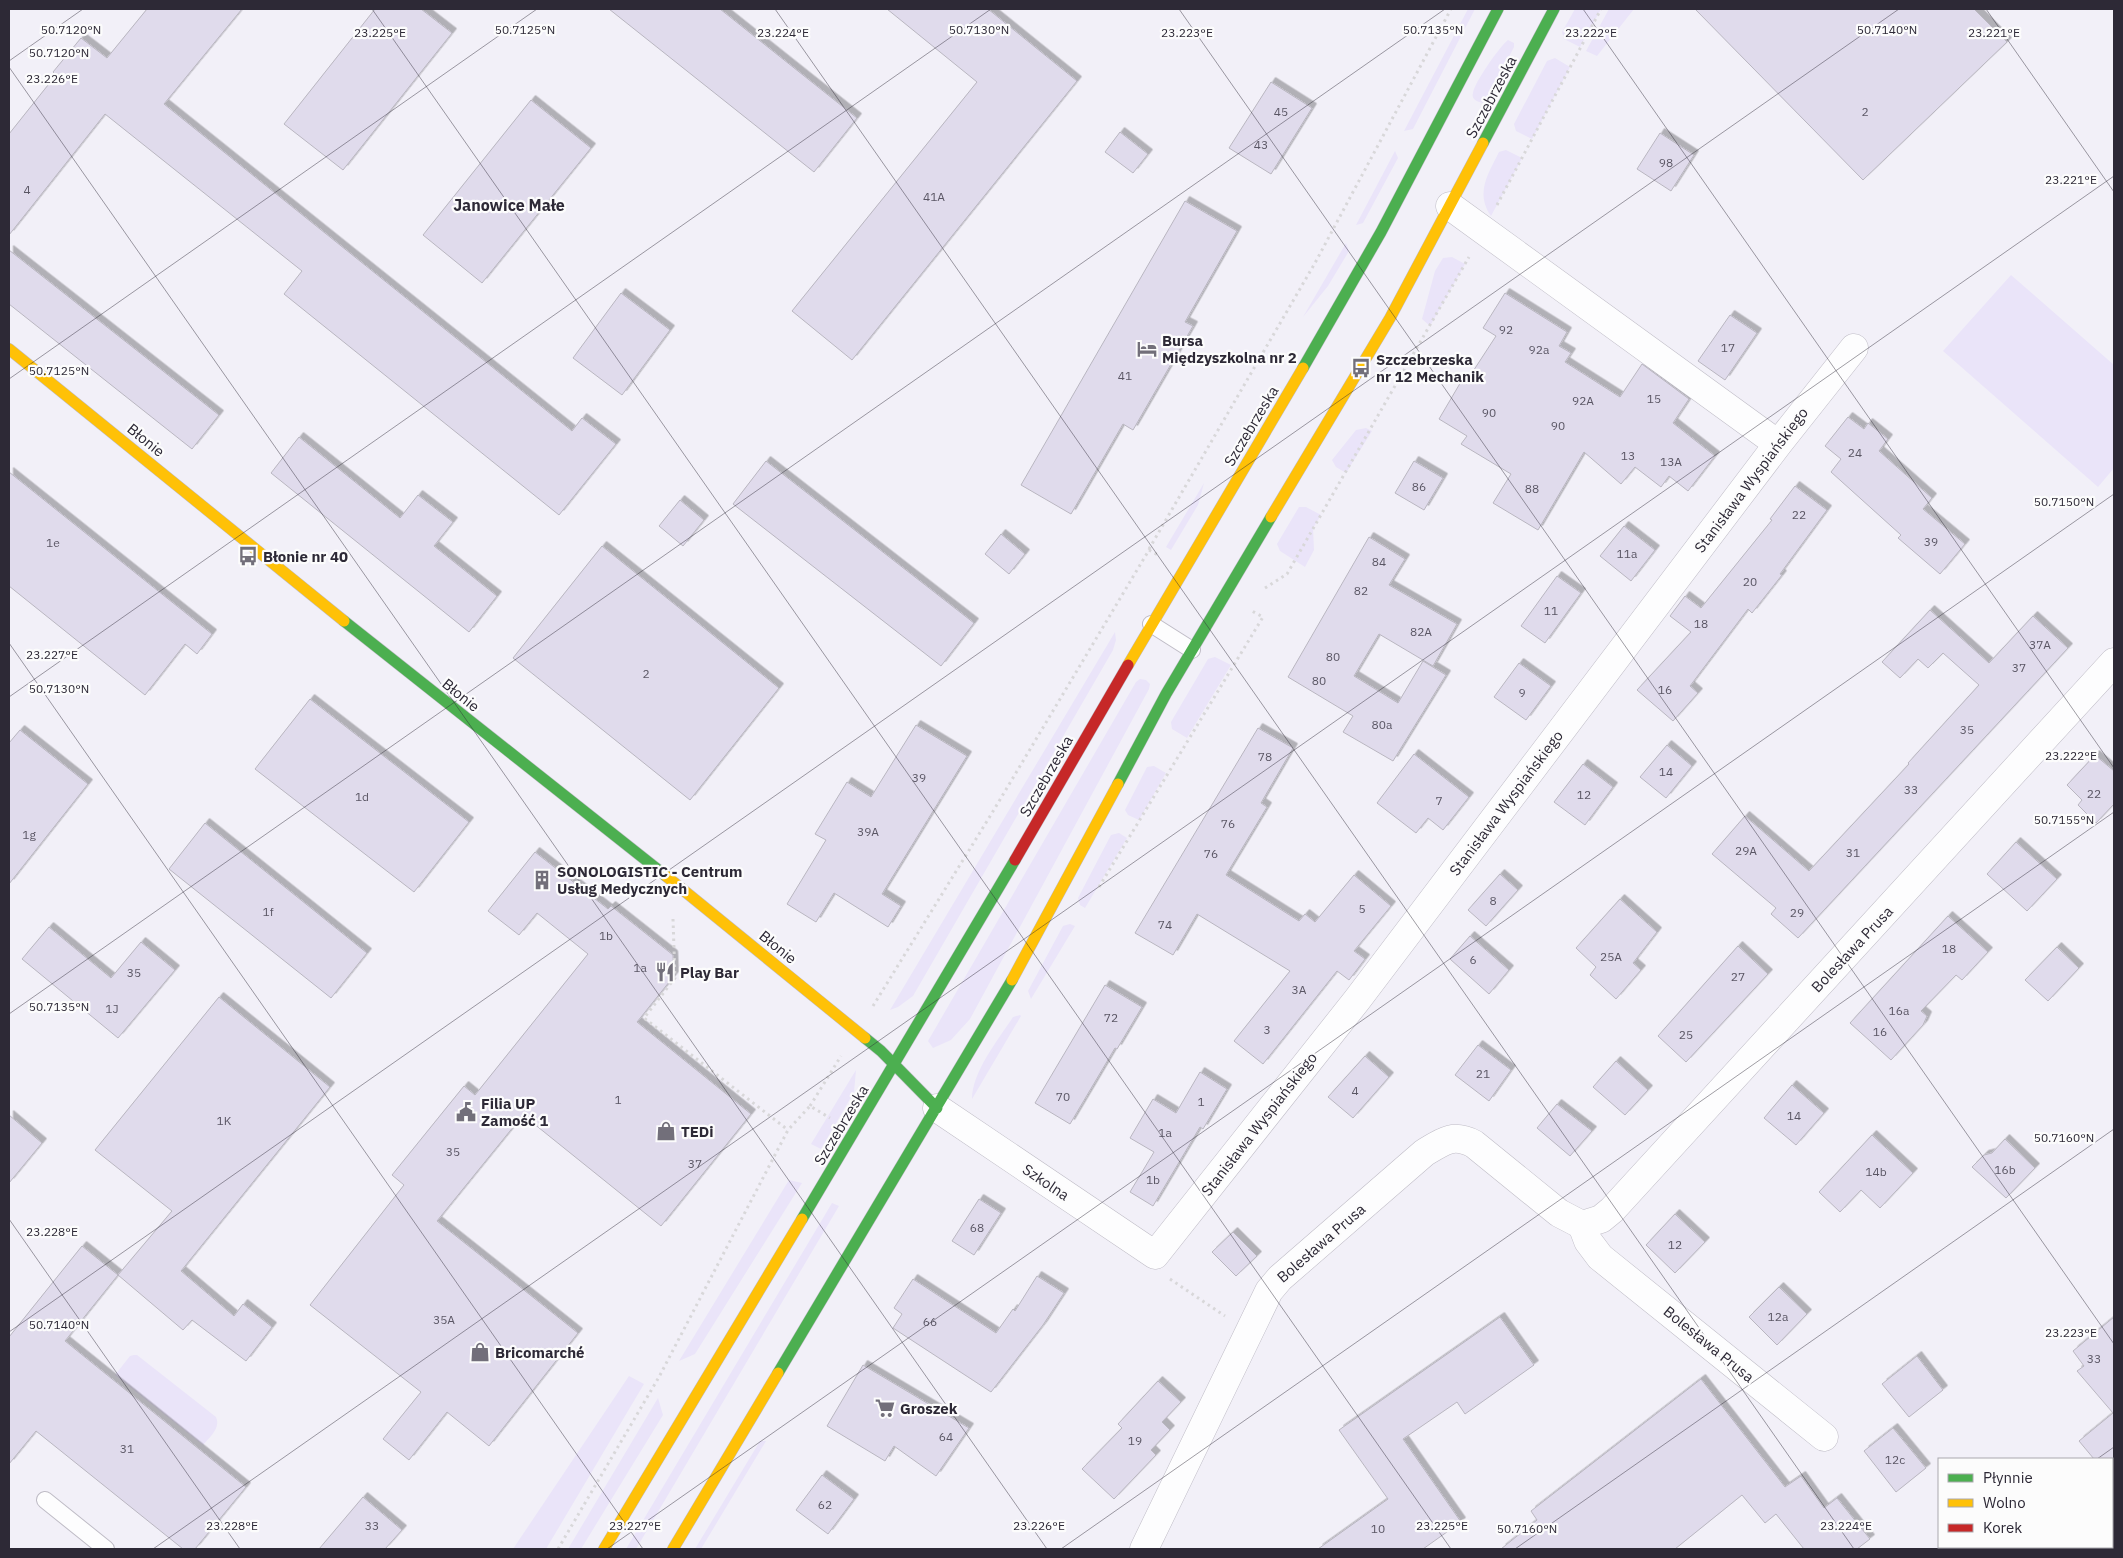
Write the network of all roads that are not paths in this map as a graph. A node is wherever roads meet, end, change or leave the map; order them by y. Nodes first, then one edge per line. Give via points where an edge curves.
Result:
1 (1498, 9) edge
2 (1554, 9) edge
3 (1450, 206) junction
4 (1854, 348) dead end
5 (9, 349) edge
6 (1778, 444) junction
7 (1151, 624) junction
8 (1192, 650) junction
9 (2114, 662) edge
10 (895, 1065) junction
11 (936, 1108) junction
12 (1582, 1225) junction
13 (1155, 1256) joint
14 (1824, 1436) dead end
15 (45, 1500) dead end
16 (106, 1549) edge
17 (604, 1549) edge
18 (673, 1549) edge
19 (1144, 1549) edge

1 - 7 main road, Szczebrzeska via 1344,298
2 - 3 main road, Szczebrzeska
3 - 6 street
3 - 8 main road, Szczebrzeska via 1390,318
4 - 6 street, Stanisława Wyspiańskiego
5 - 10 main road, Błonie via 443,701 693,897
6 - 13 street, Stanisława Wyspiańskiego via 1357,1000
7 - 8 lane
7 - 10 main road, Szczebrzeska
8 - 11 main road, Szczebrzeska via 1019,968
9 - 12 street, Bolesława Prusa via 1612,1210
10 - 11 main road, Błonie
10 - 17 main road, Szczebrzeska
11 - 13 street, Szkolna
11 - 18 main road, Szczebrzeska
12 - 14 street, Bolesława Prusa via 1588,1241 1600,1257
12 - 19 street, Bolesława Prusa via 1559,1214 1474,1144 1461,1138 1448,1139 1424,1154 1269,1291
15 - 16 lane

